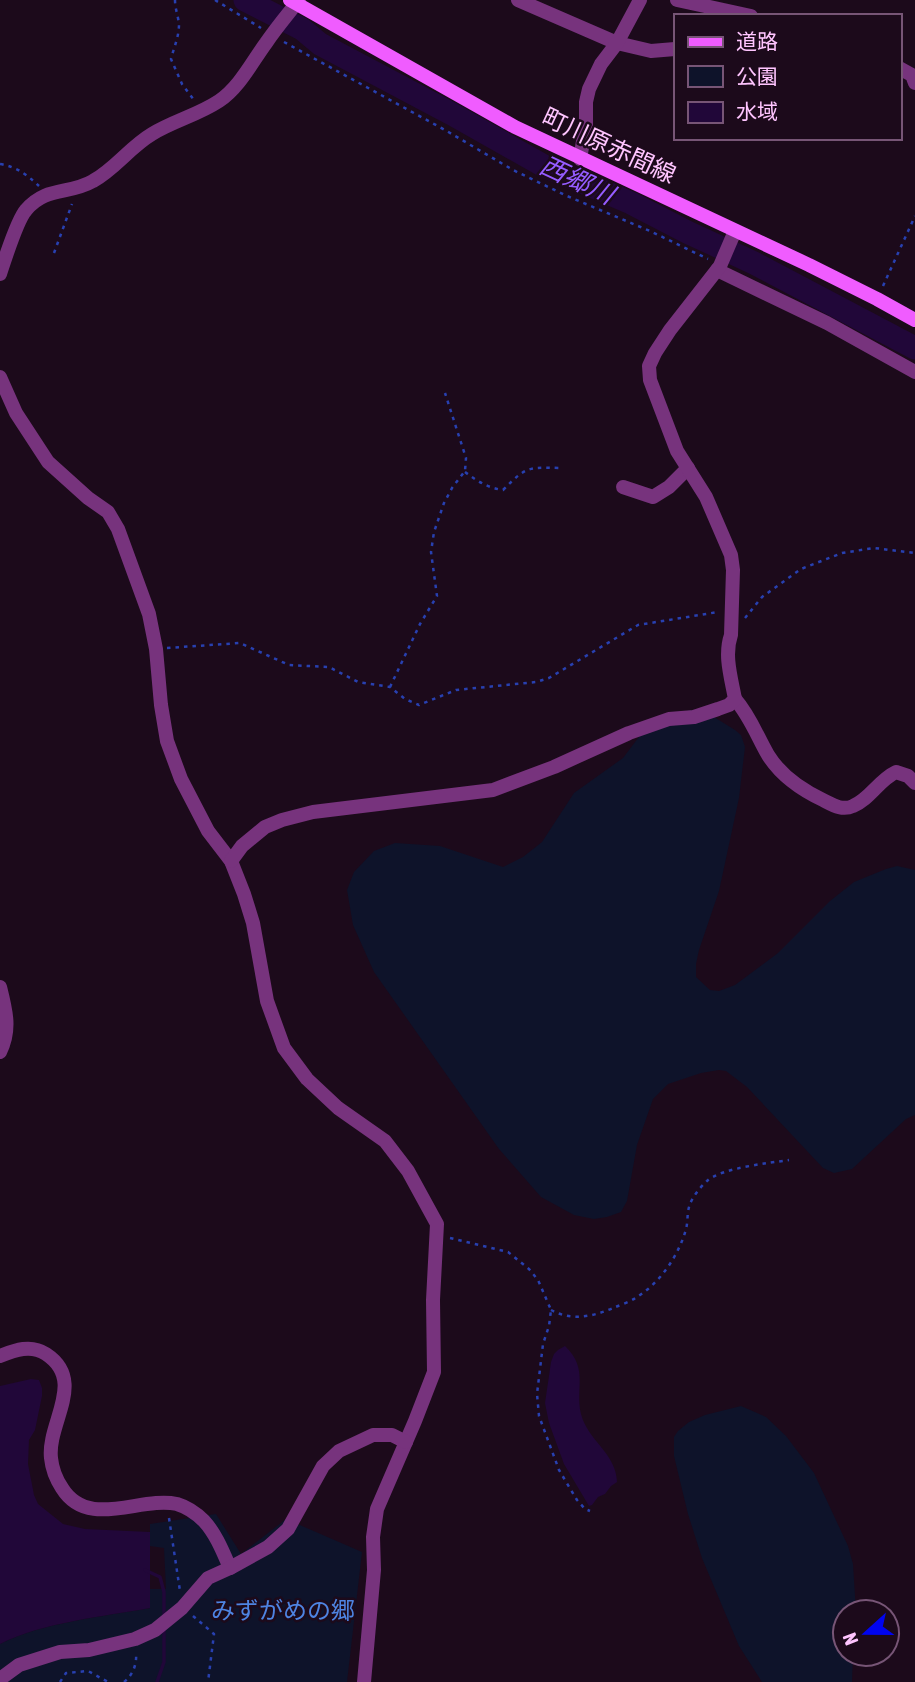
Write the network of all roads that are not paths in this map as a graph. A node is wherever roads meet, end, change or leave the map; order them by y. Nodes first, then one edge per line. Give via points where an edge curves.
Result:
1 (518, 0) edge
2 (640, 0) edge
3 (677, 0) edge
4 (293, 5) edge
5 (742, 14) edge
6 (617, 43) junction
7 (674, 49) edge
8 (580, 159) junction
9 (732, 236) junction
10 (718, 268) junction
11 (0, 274) edge
12 (915, 320) edge
13 (915, 372) edge
14 (0, 377) edge
15 (688, 468) junction
16 (623, 487) dead end
17 (735, 699) junction
18 (915, 783) edge
19 (231, 861) junction
20 (0, 988) edge
21 (0, 1052) edge
22 (0, 1356) edge
23 (406, 1442) junction
24 (230, 1568) junction
25 (0, 1679) edge
26 (364, 1682) edge

1 - 6 street
2 - 6 street
3 - 5 street
4 - 8 main road, 町川原赤間線
4 - 11 street via 221,100 152,134 91,183 45,194 32,202 22,213
6 - 7 street via 651,51
6 - 8 street via 589,89
8 - 9 main road, 町川原赤間線
9 - 10 street
9 - 12 main road, 町川原赤間線
10 - 13 street
10 - 15 street via 670,330 649,366 668,428
14 - 19 street via 16,413 48,462 108,512 118,529 149,614 167,741 186,790
15 - 16 street via 653,497
15 - 17 street via 731,555 728,660
17 - 18 street via 782,773 829,803 843,809 855,806 896,772
17 - 19 street via 694,717 669,719 629,733 493,790 313,812 282,820 265,827
19 - 23 street via 253,923 267,1001 284,1048 307,1079 338,1108 385,1142 408,1171 437,1224 435,1372
20 - 21 street via 7,1017
22 - 24 street via 16,1349 40,1350 64,1377 50,1457 63,1490 77,1503 106,1510 177,1504 211,1529
23 - 24 street via 392,1434 373,1435 339,1451 323,1466 288,1529 268,1547
23 - 26 street via 377,1509
24 - 25 street via 208,1578 155,1630 89,1650 60,1652 19,1665

